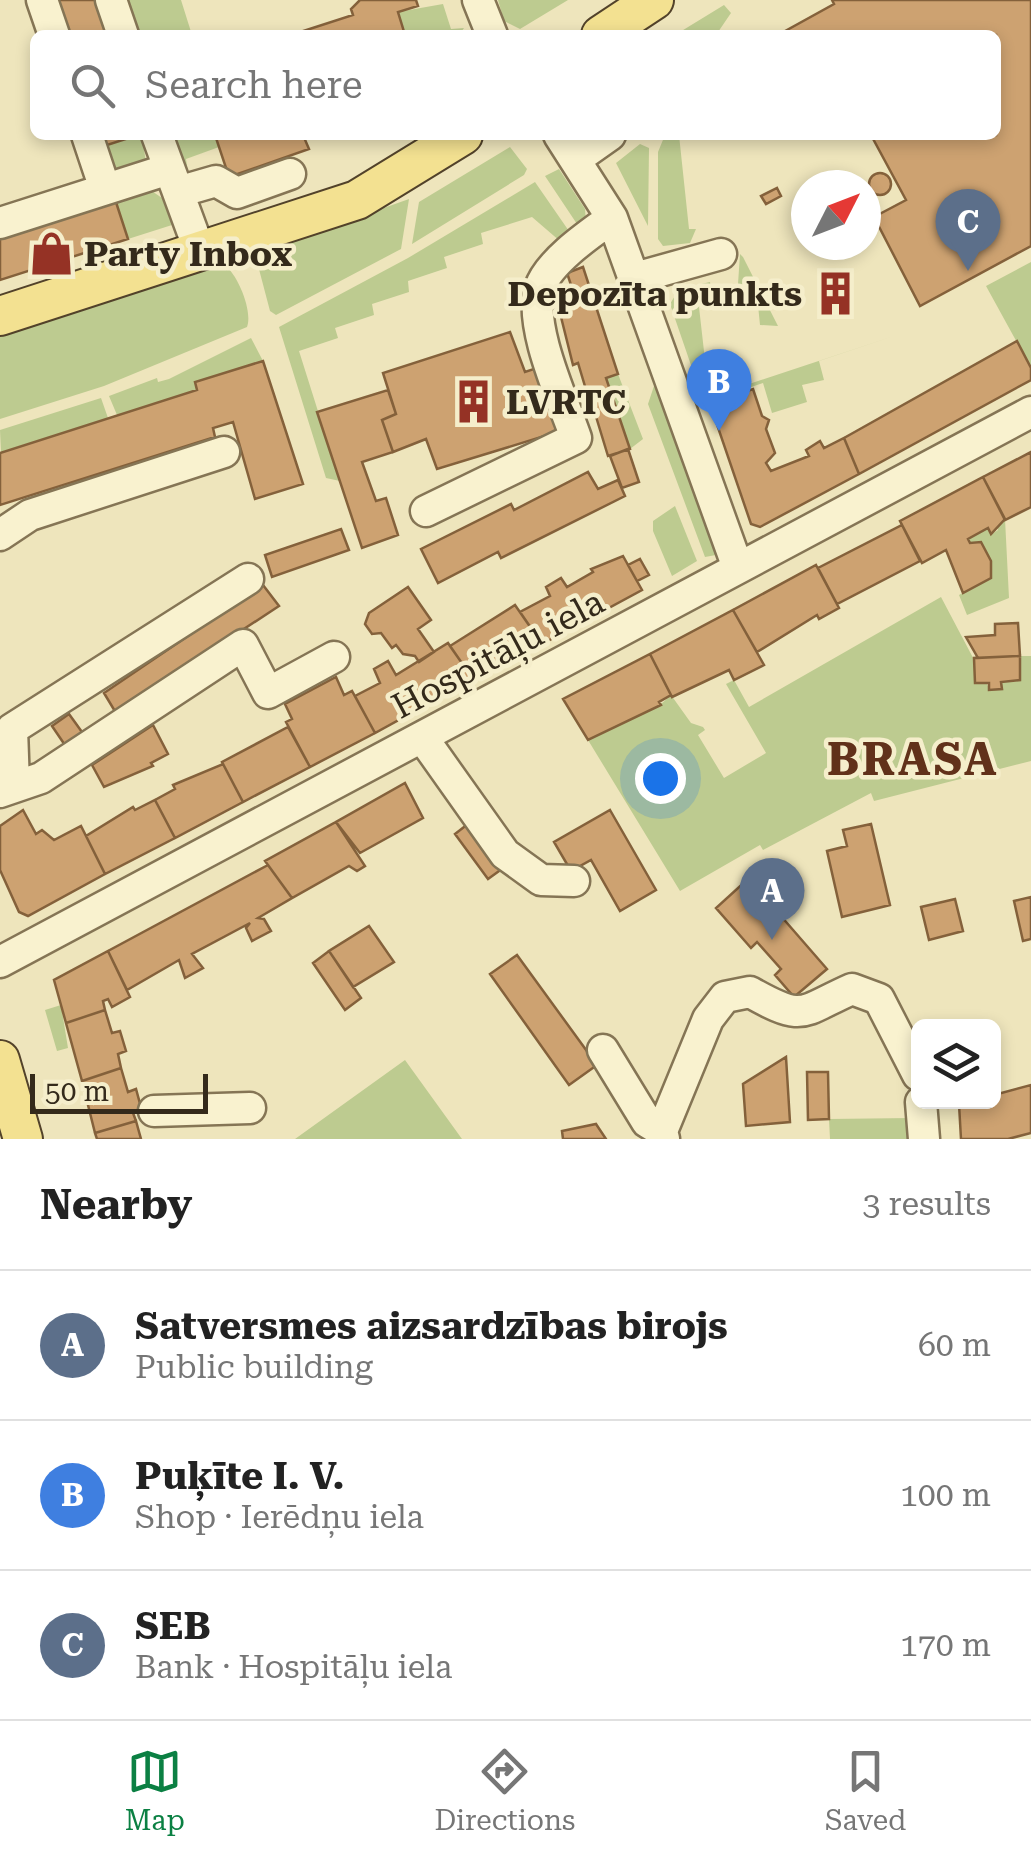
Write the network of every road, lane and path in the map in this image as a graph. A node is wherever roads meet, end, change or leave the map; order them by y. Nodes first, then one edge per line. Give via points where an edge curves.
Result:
1 (42, 0) edge
2 (112, 0) edge
3 (478, 0) edge
4 (654, 0) edge
5 (52, 30) edge
6 (121, 30) edge
7 (490, 30) edge
8 (608, 30) edge
9 (89, 140) edge
10 (159, 140) edge
11 (455, 140) edge
12 (592, 140) edge
13 (568, 147) edge
14 (290, 174) dead end
15 (173, 181) junction
16 (105, 189) junction
17 (612, 218) junction
18 (0, 223) edge
19 (200, 252) junction
20 (720, 254) dead end
21 (635, 278) junction
22 (0, 316) edge
23 (1031, 412) edge
24 (224, 452) dead end
25 (426, 511) dead end
26 (0, 534) edge
27 (738, 568) junction
28 (248, 580) dead end
29 (334, 656) dead end
30 (6, 716) edge
31 (422, 738) junction
32 (7, 789) edge
33 (574, 882) dead end
34 (0, 962) edge
35 (603, 1050) dead end
36 (0, 1060) edge
37 (911, 1060) edge
38 (250, 1108) dead end
39 (922, 1109) edge
40 (154, 1111) dead end
41 (663, 1135) edge
42 (23, 1139) edge
43 (924, 1139) edge

1 - 5 street
2 - 6 street
3 - 7 street
4 - 8 main road
9 - 16 street
10 - 15 street
11 - 19 main road via 357,200
12 - 13 street
13 - 17 street
14 - 15 street via 237,193 216,180
15 - 16 street
15 - 19 street
16 - 18 street
17 - 21 street
17 - 25 street via 571,249 540,286 539,326 576,438
19 - 22 main road
20 - 21 street
21 - 27 street
23 - 27 street, Hospitāļu iela
24 - 26 street via 30,515
27 - 31 street, Hospitāļu iela
28 - 30 street
29 - 32 street via 268,692 243,645 41,778
30 - 32 street
31 - 33 street via 505,854 541,880
31 - 34 street, Hospitāļu iela
35 - 41 street via 647,1122
36 - 42 main road
37 - 41 street via 880,999 852,989 807,1014 782,1010 750,992 725,997 708,1020
38 - 40 street
39 - 43 street

